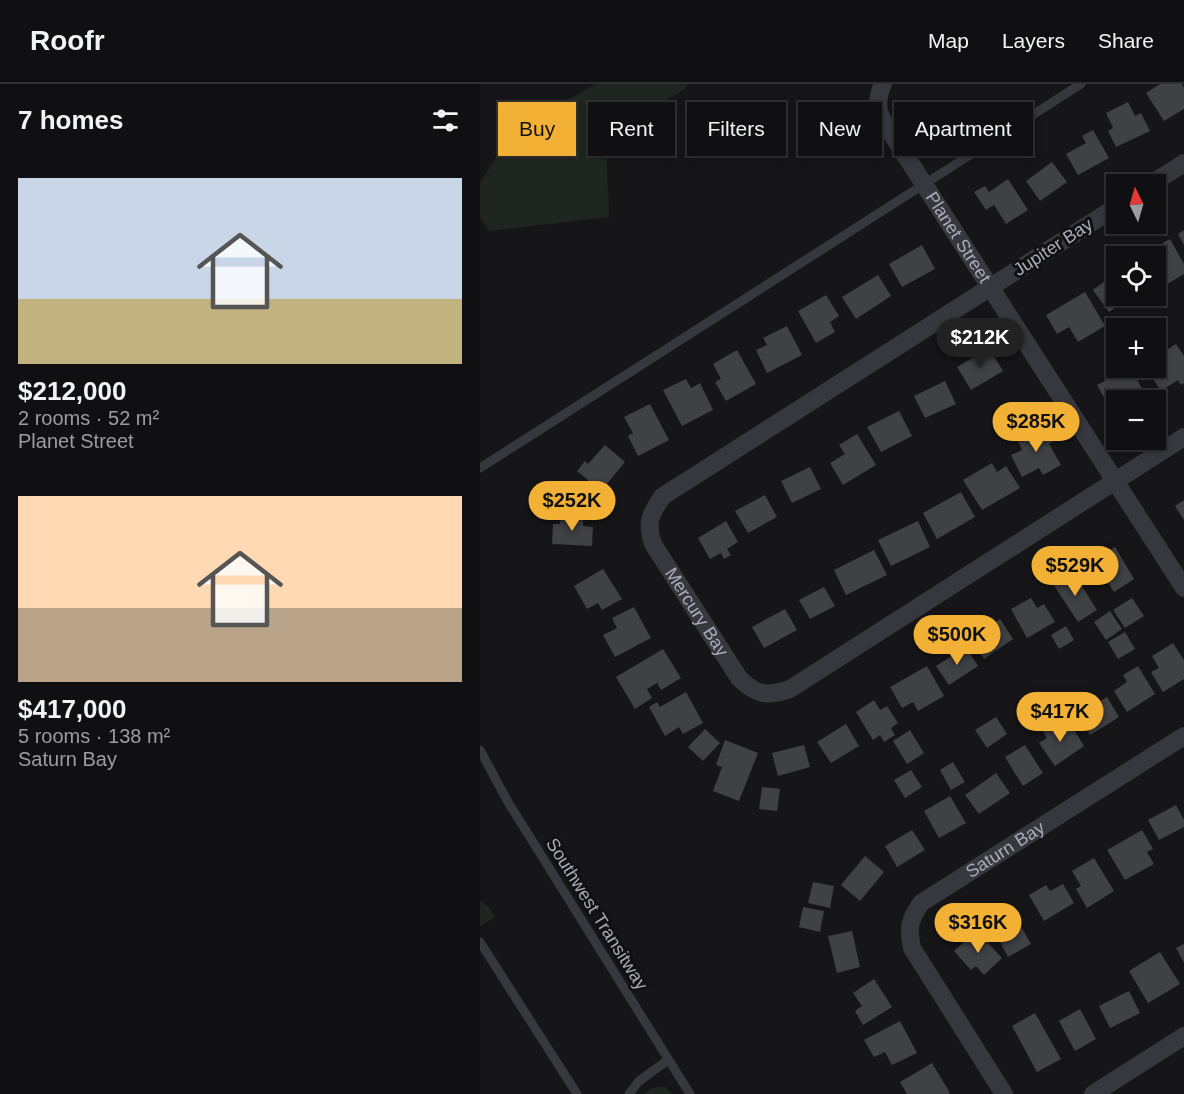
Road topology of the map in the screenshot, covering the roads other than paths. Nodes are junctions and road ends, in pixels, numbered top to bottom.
1 (1081, 84) edge
2 (881, 90) edge
3 (1184, 163) edge
4 (1166, 174) edge
5 (925, 184) junction
6 (1106, 213) edge
7 (991, 287) junction
8 (1184, 437) edge
9 (480, 468) edge
10 (1116, 481) junction
11 (1184, 588) edge
12 (1184, 736) edge
13 (480, 750) edge
14 (480, 942) edge
15 (484, 956) edge
16 (1184, 1036) edge
17 (668, 1060) junction
18 (577, 1094) edge
19 (629, 1094) edge
20 (690, 1094) edge
21 (1004, 1094) edge
22 (1093, 1094) edge

1 - 5 lane
2 - 5 street, Planet Street
3 - 4 street
5 - 7 street, Planet Street
5 - 9 lane
6 - 7 street, Jupiter Bay
7 - 10 street, Planet Street
7 - 10 street, Mercury Bay
8 - 10 street
10 - 11 street, Planet Street
12 - 21 street, Saturn Bay
13 - 17 lane, Southwest Transitway
14 - 15 lane
15 - 18 lane
16 - 22 street
17 - 19 lane
17 - 20 lane, Southwest Transitway

